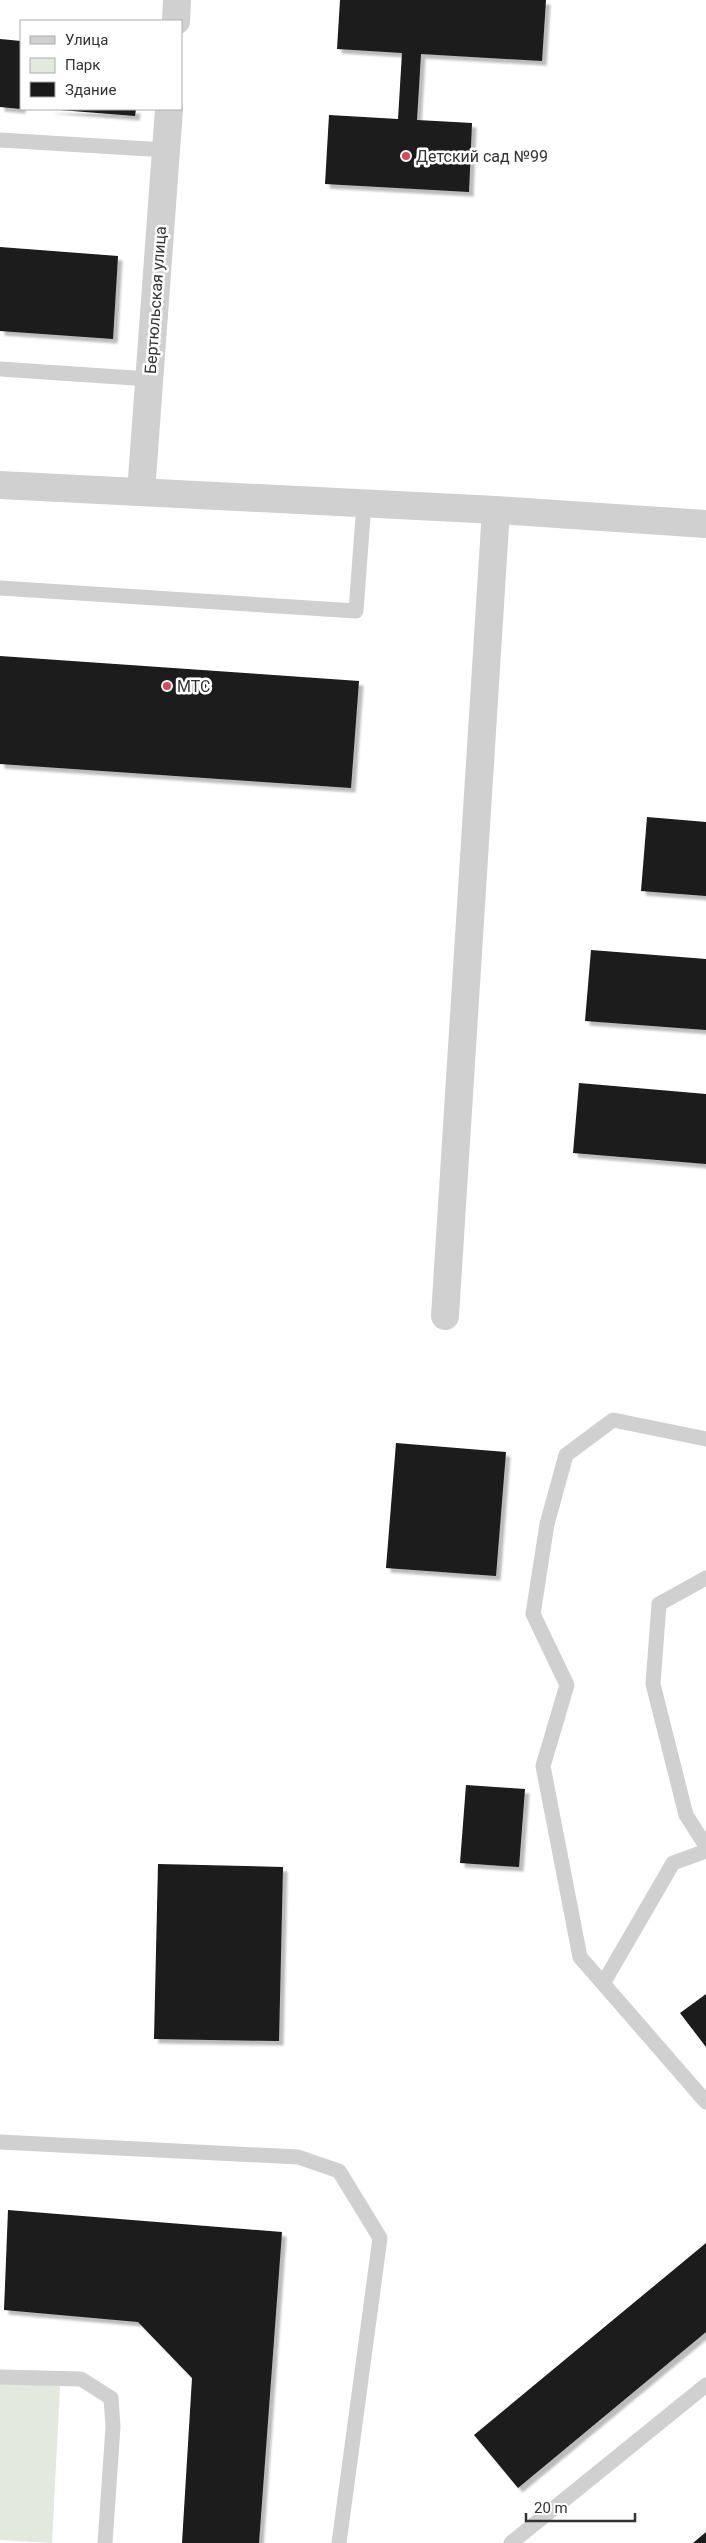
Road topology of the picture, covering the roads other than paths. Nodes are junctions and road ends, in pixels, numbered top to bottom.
1 (178, 0) edge
2 (176, 20) edge
3 (169, 110) edge
4 (0, 140) edge
5 (166, 150) junction
6 (0, 369) edge
7 (149, 379) junction
8 (0, 485) edge
9 (141, 492) junction
10 (364, 503) junction
11 (496, 510) junction
12 (706, 524) edge
13 (0, 588) edge
14 (445, 1316) dead end
15 (706, 1439) edge
16 (706, 1578) edge
17 (706, 1846) edge
18 (706, 1851) edge
19 (604, 1982) junction
20 (706, 2102) edge
21 (0, 2142) edge
22 (0, 2377) edge
23 (706, 2385) edge
24 (105, 2543) edge
25 (338, 2543) edge
26 (511, 2543) edge

1 - 2 street
3 - 5 street, Бертюльская улица
4 - 5 lane
5 - 7 street, Бертюльская улица
6 - 7 lane
7 - 9 street, Бертюльская улица
8 - 9 street
9 - 10 street
10 - 11 street
10 - 13 lane
11 - 12 street
11 - 14 street
15 - 19 lane
16 - 17 lane
18 - 19 lane
19 - 20 lane
21 - 25 lane
22 - 24 lane
23 - 26 lane

